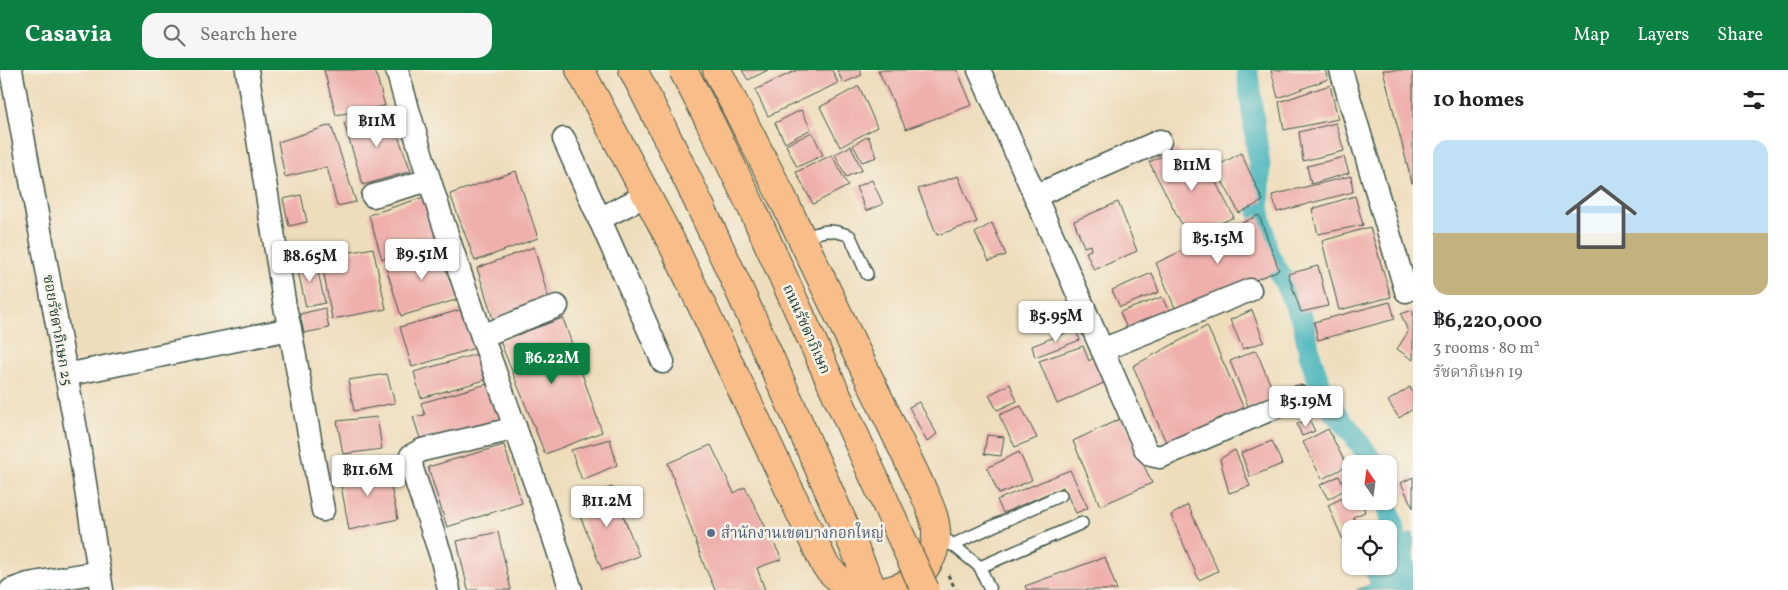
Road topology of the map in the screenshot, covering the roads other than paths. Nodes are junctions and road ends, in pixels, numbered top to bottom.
1 (11, 70) edge
2 (246, 70) edge
3 (397, 70) edge
4 (580, 70) edge
5 (633, 70) edge
6 (683, 70) edge
7 (717, 70) edge
8 (979, 70) edge
9 (1341, 70) edge
10 (564, 138) dead end
11 (1160, 141) dead end
12 (430, 180) junction
13 (647, 195) junction
14 (373, 196) dead end
15 (1035, 196) junction
16 (599, 219) junction
17 (803, 239) junction
18 (868, 274) dead end
19 (1250, 290) dead end
20 (1406, 291) dead end
21 (558, 306) dead end
22 (290, 329) junction
23 (482, 336) junction
24 (1102, 350) junction
25 (663, 362) dead end
26 (66, 375) junction
27 (1299, 397) dead end
28 (515, 427) junction
29 (1061, 495) dead end
30 (324, 510) dead end
31 (1082, 523) dead end
32 (944, 537) junction
33 (980, 567) junction
34 (101, 581) edge
35 (856, 589) edge
36 (11, 590) edge
37 (450, 590) edge
38 (571, 590) edge
39 (890, 590) edge
40 (925, 590) edge
41 (990, 590) edge

1 - 26 street, ซอยรัชดาภิเษก 25
2 - 22 street
3 - 12 street
4 - 13 main road
5 - 35 main road
6 - 40 main road, ถนนรัชดาภิเษก, bridge
7 - 17 main road
8 - 15 street
9 - 20 street
10 - 16 street
11 - 15 street
12 - 14 street
12 - 23 street
13 - 16 street
13 - 35 main road
15 - 24 street
16 - 25 street
17 - 18 lane
17 - 32 main road
19 - 24 street
21 - 23 street
22 - 26 street
22 - 30 street
23 - 28 street
24 - 27 street
26 - 34 street, ซอยรัชดาภิเษก 25
28 - 37 street
28 - 38 street
29 - 32 lane
31 - 33 lane
32 - 33 lane
32 - 39 main road
33 - 41 lane
34 - 36 street

